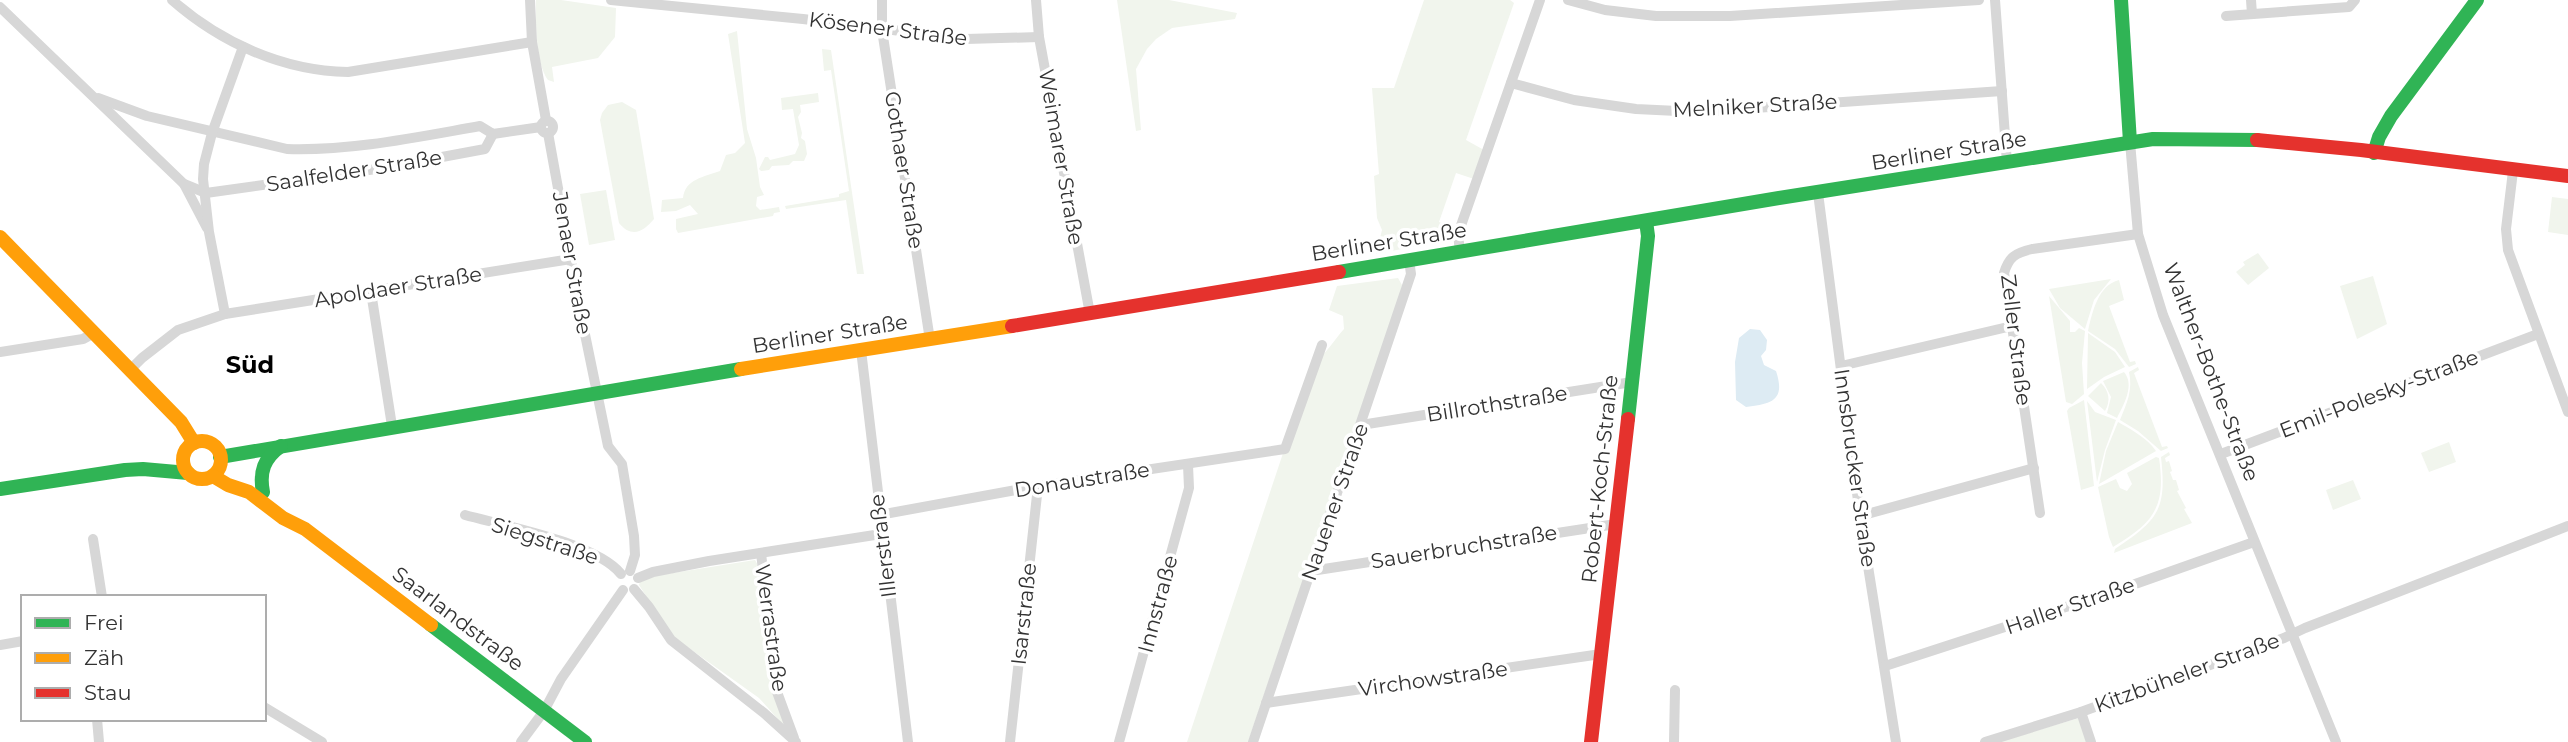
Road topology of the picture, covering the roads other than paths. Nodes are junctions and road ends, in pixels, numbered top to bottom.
1 (172, 0) edge
2 (530, 0) edge
3 (611, 0) edge
4 (882, 0) edge
5 (1036, 0) edge
6 (1540, 0) edge
7 (1568, 0) edge
8 (1979, 0) edge
9 (1995, 0) edge
10 (2121, 0) edge
11 (2251, 0) edge
12 (2329, 0) edge
13 (2355, 0) edge
14 (2477, 0) edge
15 (0, 7) edge
16 (2320, 9) junction
17 (2252, 14) junction
18 (2226, 16) dead end
19 (882, 30) junction
20 (1039, 37) junction
21 (532, 42) junction
22 (243, 47) junction
23 (1511, 83) junction
24 (2002, 91) junction
25 (91, 95) junction
26 (545, 127) junction
27 (212, 133) junction
28 (494, 134) junction
29 (2130, 142) junction
30 (2374, 153) junction
31 (2007, 163) junction
32 (2514, 171) junction
33 (2568, 176) edge
34 (184, 184) junction
35 (206, 193) junction
36 (1818, 193) junction
37 (1646, 221) junction
38 (209, 232) junction
39 (2138, 234) junction
40 (0, 237) edge
41 (1460, 252) junction
42 (571, 259) junction
43 (1409, 260) junction
44 (371, 292) junction
45 (225, 314) junction
46 (1090, 314) junction
47 (2012, 326) junction
48 (94, 332) junction
49 (2538, 334) junction
50 (930, 340) junction
51 (1322, 345) dead end
52 (861, 350) junction
53 (0, 352) edge
54 (1841, 366) junction
55 (130, 370) junction
56 (1632, 383) junction
57 (597, 392) junction
58 (2568, 412) edge
59 (1361, 425) junction
60 (392, 426) junction
61 (194, 443) junction
62 (283, 444) junction
63 (2221, 454) junction
64 (183, 459) junction
65 (1188, 465) junction
66 (218, 466) junction
67 (2034, 468) junction
68 (144, 469) junction
69 (188, 473) junction
70 (1038, 486) junction
71 (0, 489) edge
72 (263, 492) junction
73 (2040, 513) dead end
74 (466, 515) dead end
75 (879, 515) junction
76 (1860, 516) junction
77 (1616, 524) junction
78 (2568, 526) edge
79 (305, 529) junction
80 (881, 534) junction
81 (93, 539) dead end
82 (2254, 542) junction
83 (761, 553) junction
84 (1311, 571) junction
85 (630, 574) junction
86 (634, 589) junction
87 (623, 590) junction
88 (102, 595) edge
89 (2292, 634) junction
90 (21, 641) edge
91 (0, 645) edge
92 (1601, 654) junction
93 (1885, 666) junction
94 (1675, 690) dead end
95 (1266, 704) junction
96 (266, 709) edge
97 (544, 711) junction
98 (2081, 712) junction
99 (97, 721) edge
100 (99, 742) edge
101 (322, 742) edge
102 (521, 742) edge
103 (585, 742) edge
104 (796, 742) edge
105 (908, 742) edge
106 (1010, 742) edge
107 (1119, 742) edge
108 (1252, 742) edge
109 (1591, 742) edge
110 (1674, 742) edge
111 (1896, 742) edge
112 (1985, 742) edge
113 (2091, 742) edge
114 (2336, 742) edge

1 - 22 street
2 - 21 street, Jenaer Straße
3 - 19 street, Kösener Straße
4 - 19 street, Gothaer Straße
5 - 20 street, Weimarer Straße
6 - 23 street
7 - 8 street
9 - 24 street
10 - 29 main road, Walther-Bothe-Straße
11 - 17 street
12 - 16 street
13 - 16 street
14 - 30 main road
15 - 25 street, Saalfelder Straße
16 - 17 street
17 - 18 street
19 - 20 street, Kösener Straße
19 - 50 street, Gothaer Straße
20 - 46 street, Weimarer Straße
21 - 22 street
21 - 26 street, Jenaer Straße
22 - 27 street
23 - 24 street, Melniker Straße
23 - 41 street
24 - 31 street
25 - 27 street, Saalfelder Straße
25 - 34 street, Saalfelder Straße
26 - 28 street, Saalfelder Straße
26 - 42 street, Jenaer Straße
27 - 28 street, Saalfelder Straße
27 - 35 street
28 - 35 street, Saalfelder Straße
29 - 30 main road, Berliner Straße
29 - 31 main road, Berliner Straße
29 - 39 street, Walther-Bothe-Straße
30 - 32 main road, Berliner Straße
31 - 36 main road, Berliner Straße
32 - 33 main road, Berliner Straße
32 - 49 street
34 - 35 street, Saalfelder Straße
34 - 38 street
35 - 38 street
36 - 37 main road, Berliner Straße
36 - 54 street, Innsbrucker Straße
37 - 41 main road, Berliner Straße
37 - 56 main road, Robert-Koch-Straße
38 - 45 street
39 - 47 street, Zeller Straße
39 - 63 street, Walther-Bothe-Straße
40 - 48 main road
41 - 43 main road, Berliner Straße
42 - 44 street, Apoldaer Straße
42 - 57 street, Jenaer Straße
43 - 46 main road, Berliner Straße
43 - 59 street, Nauener Straße
44 - 45 street, Apoldaer Straße
44 - 60 street
45 - 55 street, Apoldaer Straße
46 - 50 main road, Berliner Straße
47 - 54 street
47 - 67 street, Zeller Straße
48 - 53 street
48 - 55 main road
49 - 58 street
49 - 63 street, Emil-Polesky-Straße
50 - 52 main road, Berliner Straße
51 - 65 street, Donaustraße
52 - 57 main road, Berliner Straße
52 - 75 street, Illerstraße
54 - 76 street, Innsbrucker Straße
55 - 61 main road
56 - 59 street, Billrothstraße
56 - 77 main road, Robert-Koch-Straße
57 - 60 main road, Berliner Straße
57 - 85 street, Jenaer Straße
59 - 84 street, Nauener Straße
60 - 62 main road, Berliner Straße
61 - 64 main road
61 - 66 main road
62 - 66 main road, Berliner Straße
62 - 72 main road
63 - 82 street, Walther-Bothe-Straße
64 - 68 main road
64 - 69 main road
65 - 70 street, Donaustraße
65 - 107 street, Innstraße
66 - 69 main road
66 - 72 main road, Saarlandstraße
66 - 79 main road, Saarlandstraße
67 - 73 street, Zeller Straße
67 - 76 street
68 - 69 main road
68 - 71 main road
70 - 75 street, Donaustraße
70 - 106 street, Isarstraße
72 - 79 main road, Saarlandstraße
74 - 85 street, Siegstraße
75 - 80 street, Illerstraße
76 - 93 street, Innsbrucker Straße
77 - 84 street, Sauerbruchstraße
77 - 92 main road, Robert-Koch-Straße
78 - 89 street, Kitzbüheler Straße
79 - 97 main road, Saarlandstraße
80 - 83 street
80 - 105 street, Illerstraße
81 - 88 street
82 - 89 street, Walther-Bothe-Straße
82 - 93 street, Haller Straße
83 - 85 street
83 - 104 street, Werrastraße
84 - 95 street, Nauener Straße
85 - 86 street
85 - 87 street
86 - 87 street
86 - 104 street, Werrastraße
87 - 97 street
89 - 98 street, Kitzbüheler Straße
89 - 114 street, Walther-Bothe-Straße
90 - 91 street
92 - 95 street, Virchowstraße
92 - 109 main road, Robert-Koch-Straße
93 - 111 street, Innsbrucker Straße
94 - 110 street
95 - 108 street, Nauener Straße
96 - 101 street
97 - 102 street
97 - 103 main road, Saarlandstraße
98 - 112 street, Kitzbüheler Straße
98 - 113 street, Kitzbüheler Straße
99 - 100 street

